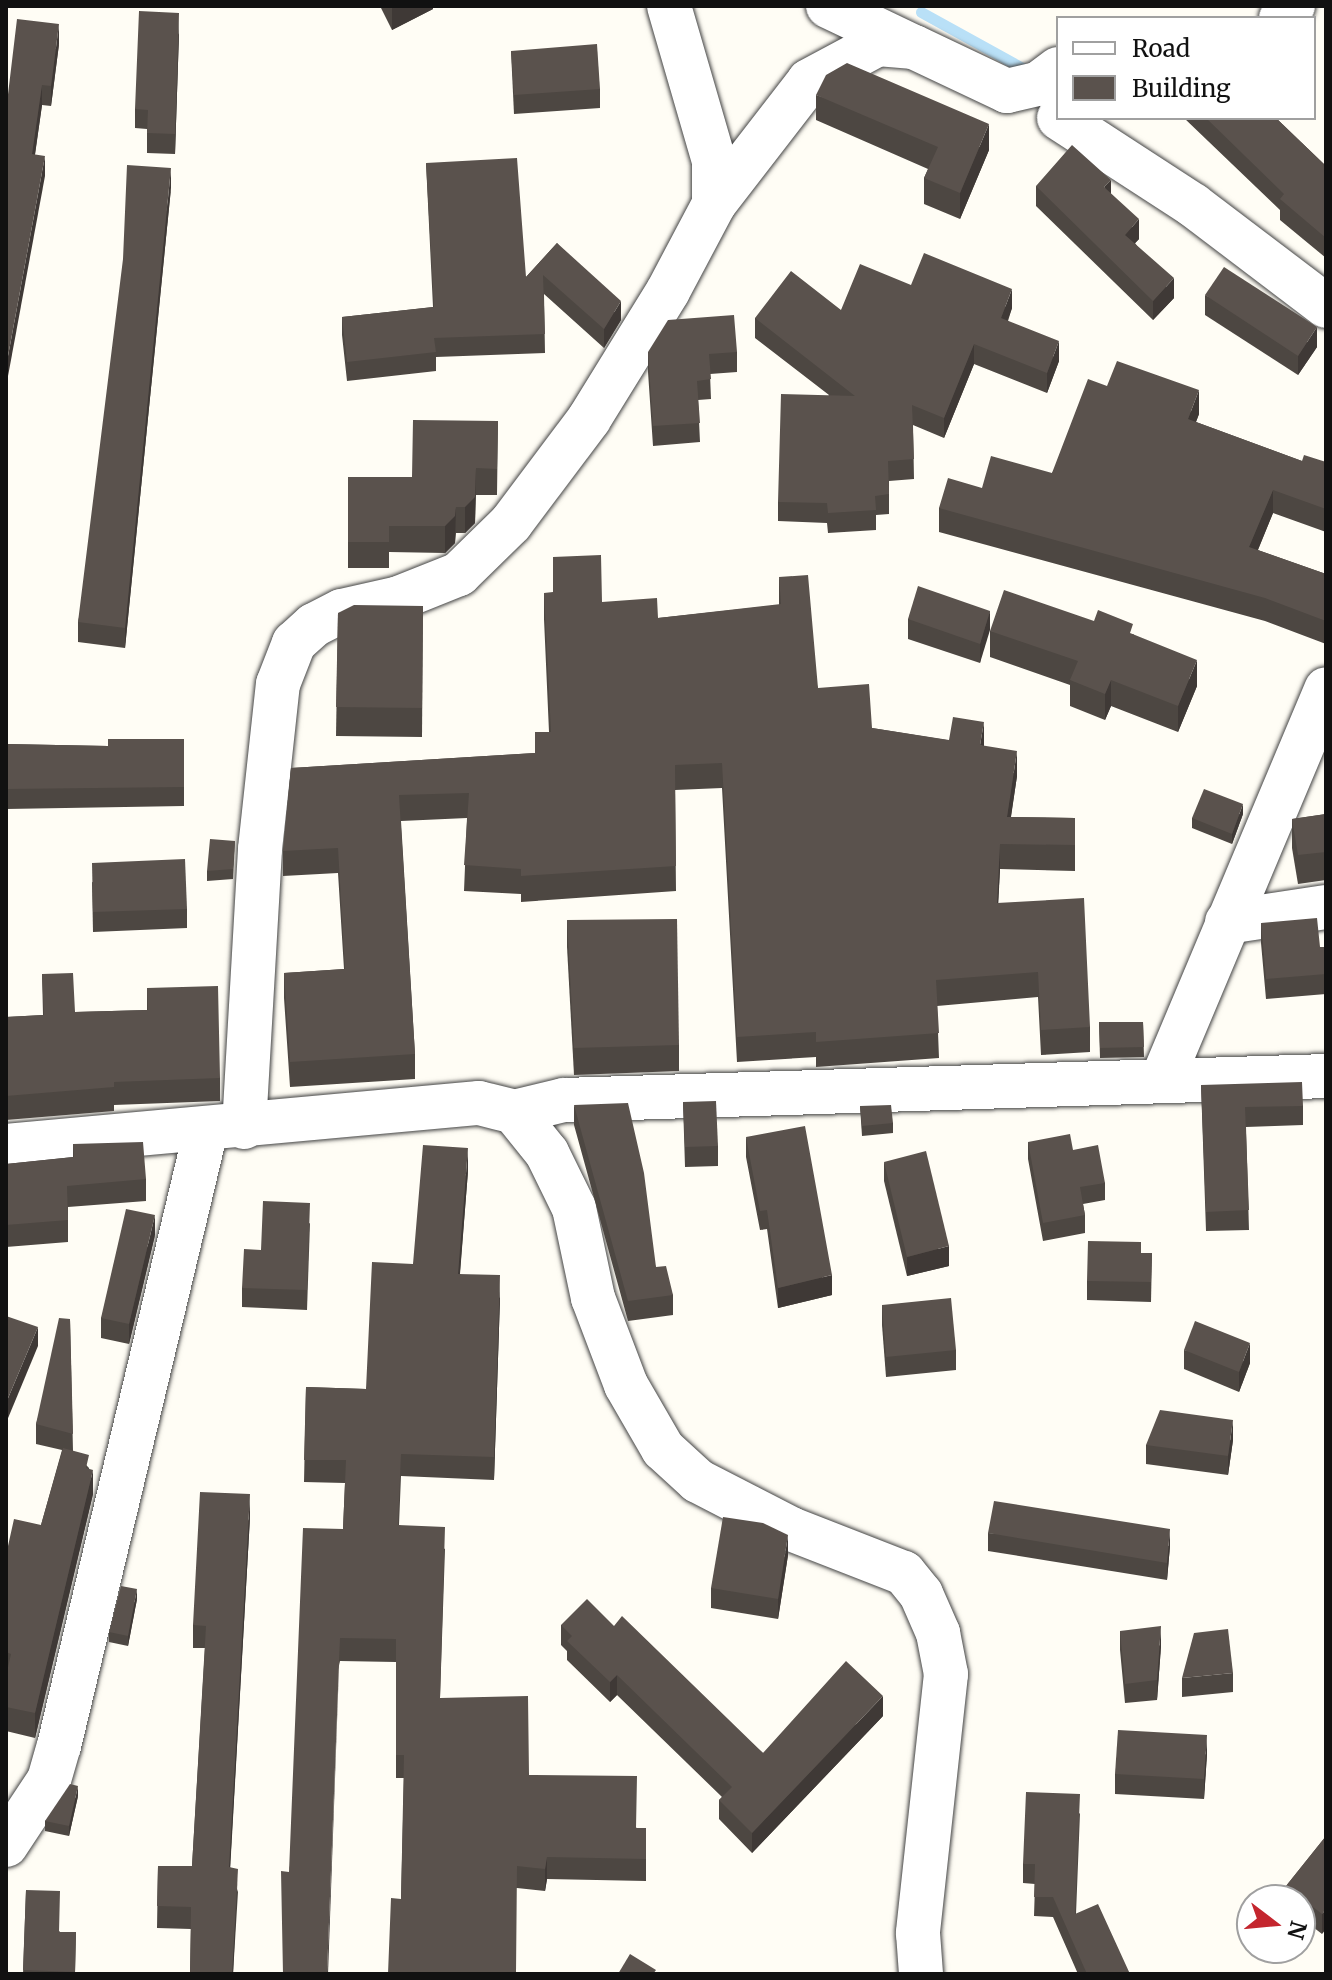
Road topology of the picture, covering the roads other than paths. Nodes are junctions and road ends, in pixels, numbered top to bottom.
1 (669, 6) edge
2 (828, 6) edge
3 (914, 47) junction
4 (1056, 70) edge
5 (1007, 91) junction
6 (1056, 116) edge
7 (1062, 120) edge
8 (714, 204) junction
9 (1326, 306) edge
10 (1326, 689) edge
11 (1326, 907) edge
12 (1227, 922) junction
13 (1326, 1076) edge
14 (1162, 1080) junction
15 (514, 1112) junction
16 (225, 1129) junction
17 (6, 1146) edge
18 (6, 1845) edge
19 (921, 1974) edge

1 - 8 street
2 - 3 street
3 - 5 street
3 - 8 street
4 - 5 street
5 - 6 street
7 - 9 street
8 - 16 street
10 - 12 street
11 - 12 street
12 - 14 street
13 - 14 street
14 - 15 street
15 - 16 street
15 - 19 street
16 - 17 street
16 - 18 street

